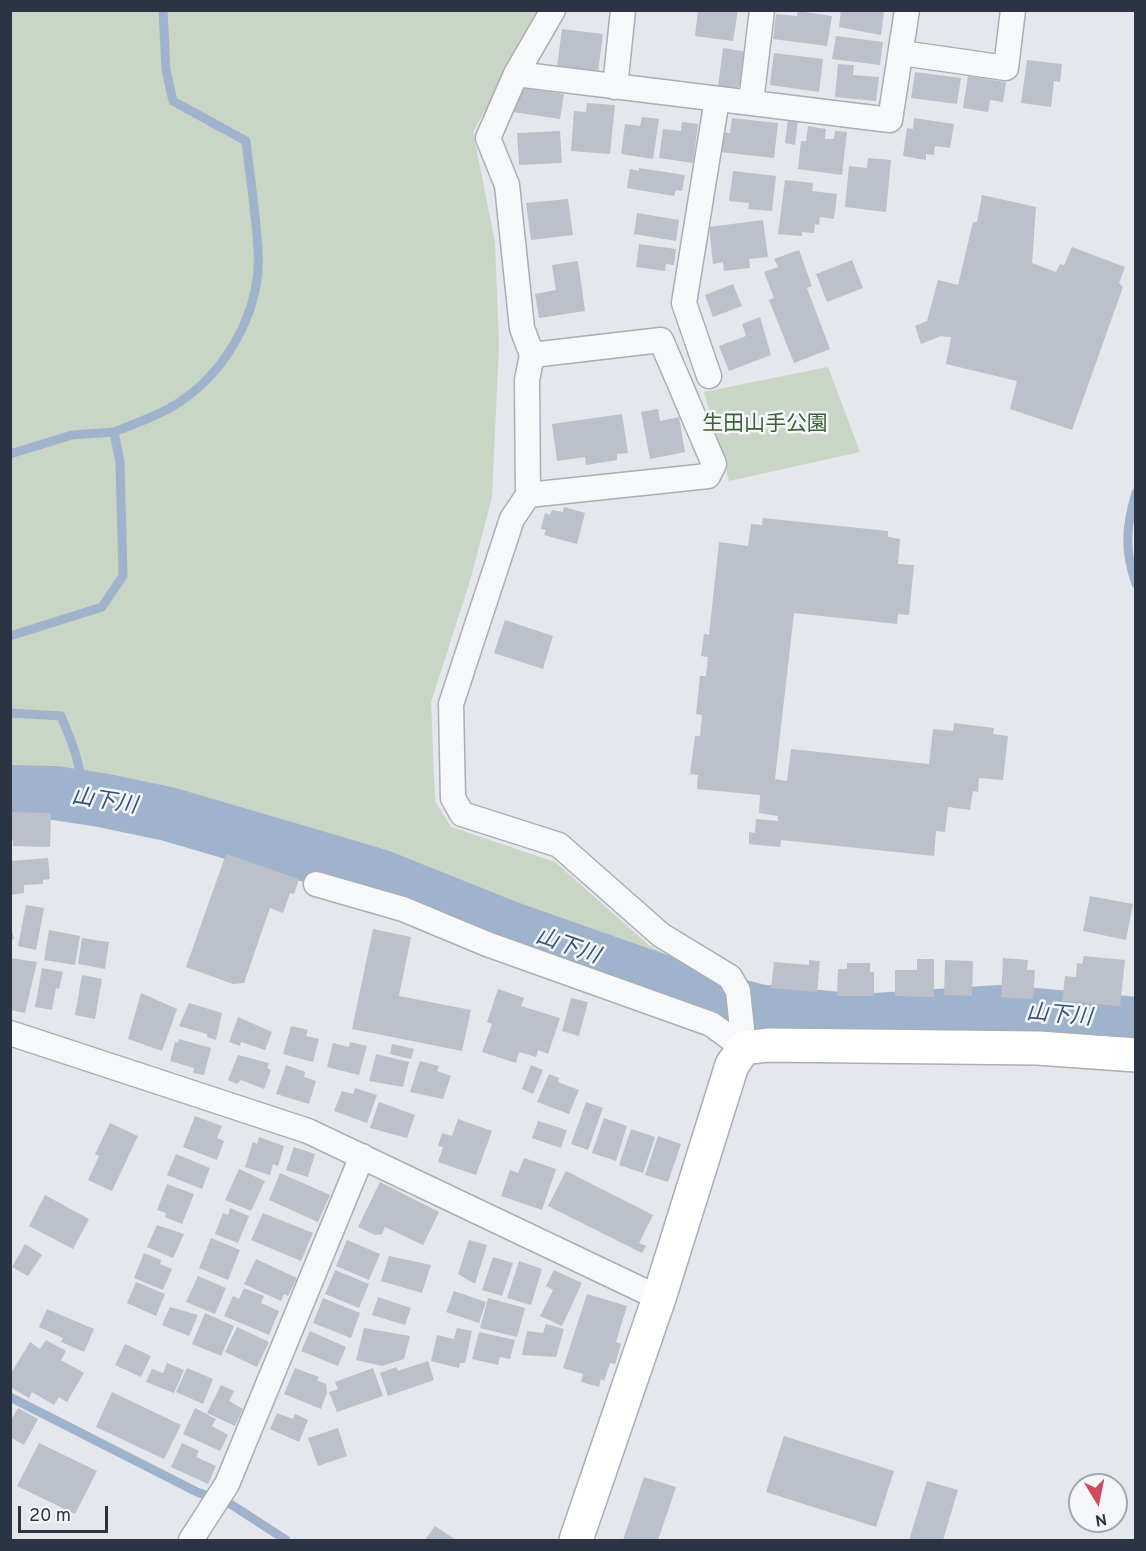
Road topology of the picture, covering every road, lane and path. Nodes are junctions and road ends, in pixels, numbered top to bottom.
1 (553, 10) edge
2 (623, 10) edge
3 (762, 10) edge
4 (907, 10) edge
5 (1013, 10) edge
6 (902, 52) junction
7 (516, 74) junction
8 (615, 87) junction
9 (717, 99) junction
10 (751, 102) junction
11 (532, 355) junction
12 (709, 376) dead end
13 (528, 495) junction
14 (316, 884) dead end
15 (10, 1033) edge
16 (742, 1033) junction
17 (1136, 1055) edge
18 (362, 1156) junction
19 (659, 1298) junction
20 (191, 1540) edge
21 (576, 1540) edge

1 - 7 street
2 - 8 street
3 - 10 street
4 - 6 street
5 - 6 street
6 - 10 street
7 - 8 street
7 - 11 street
8 - 9 street
9 - 10 street
9 - 12 street
11 - 13 street
11 - 13 street
13 - 16 street
14 - 16 street
15 - 18 street
16 - 17 street
16 - 19 street
18 - 19 street
18 - 20 street
19 - 21 street

